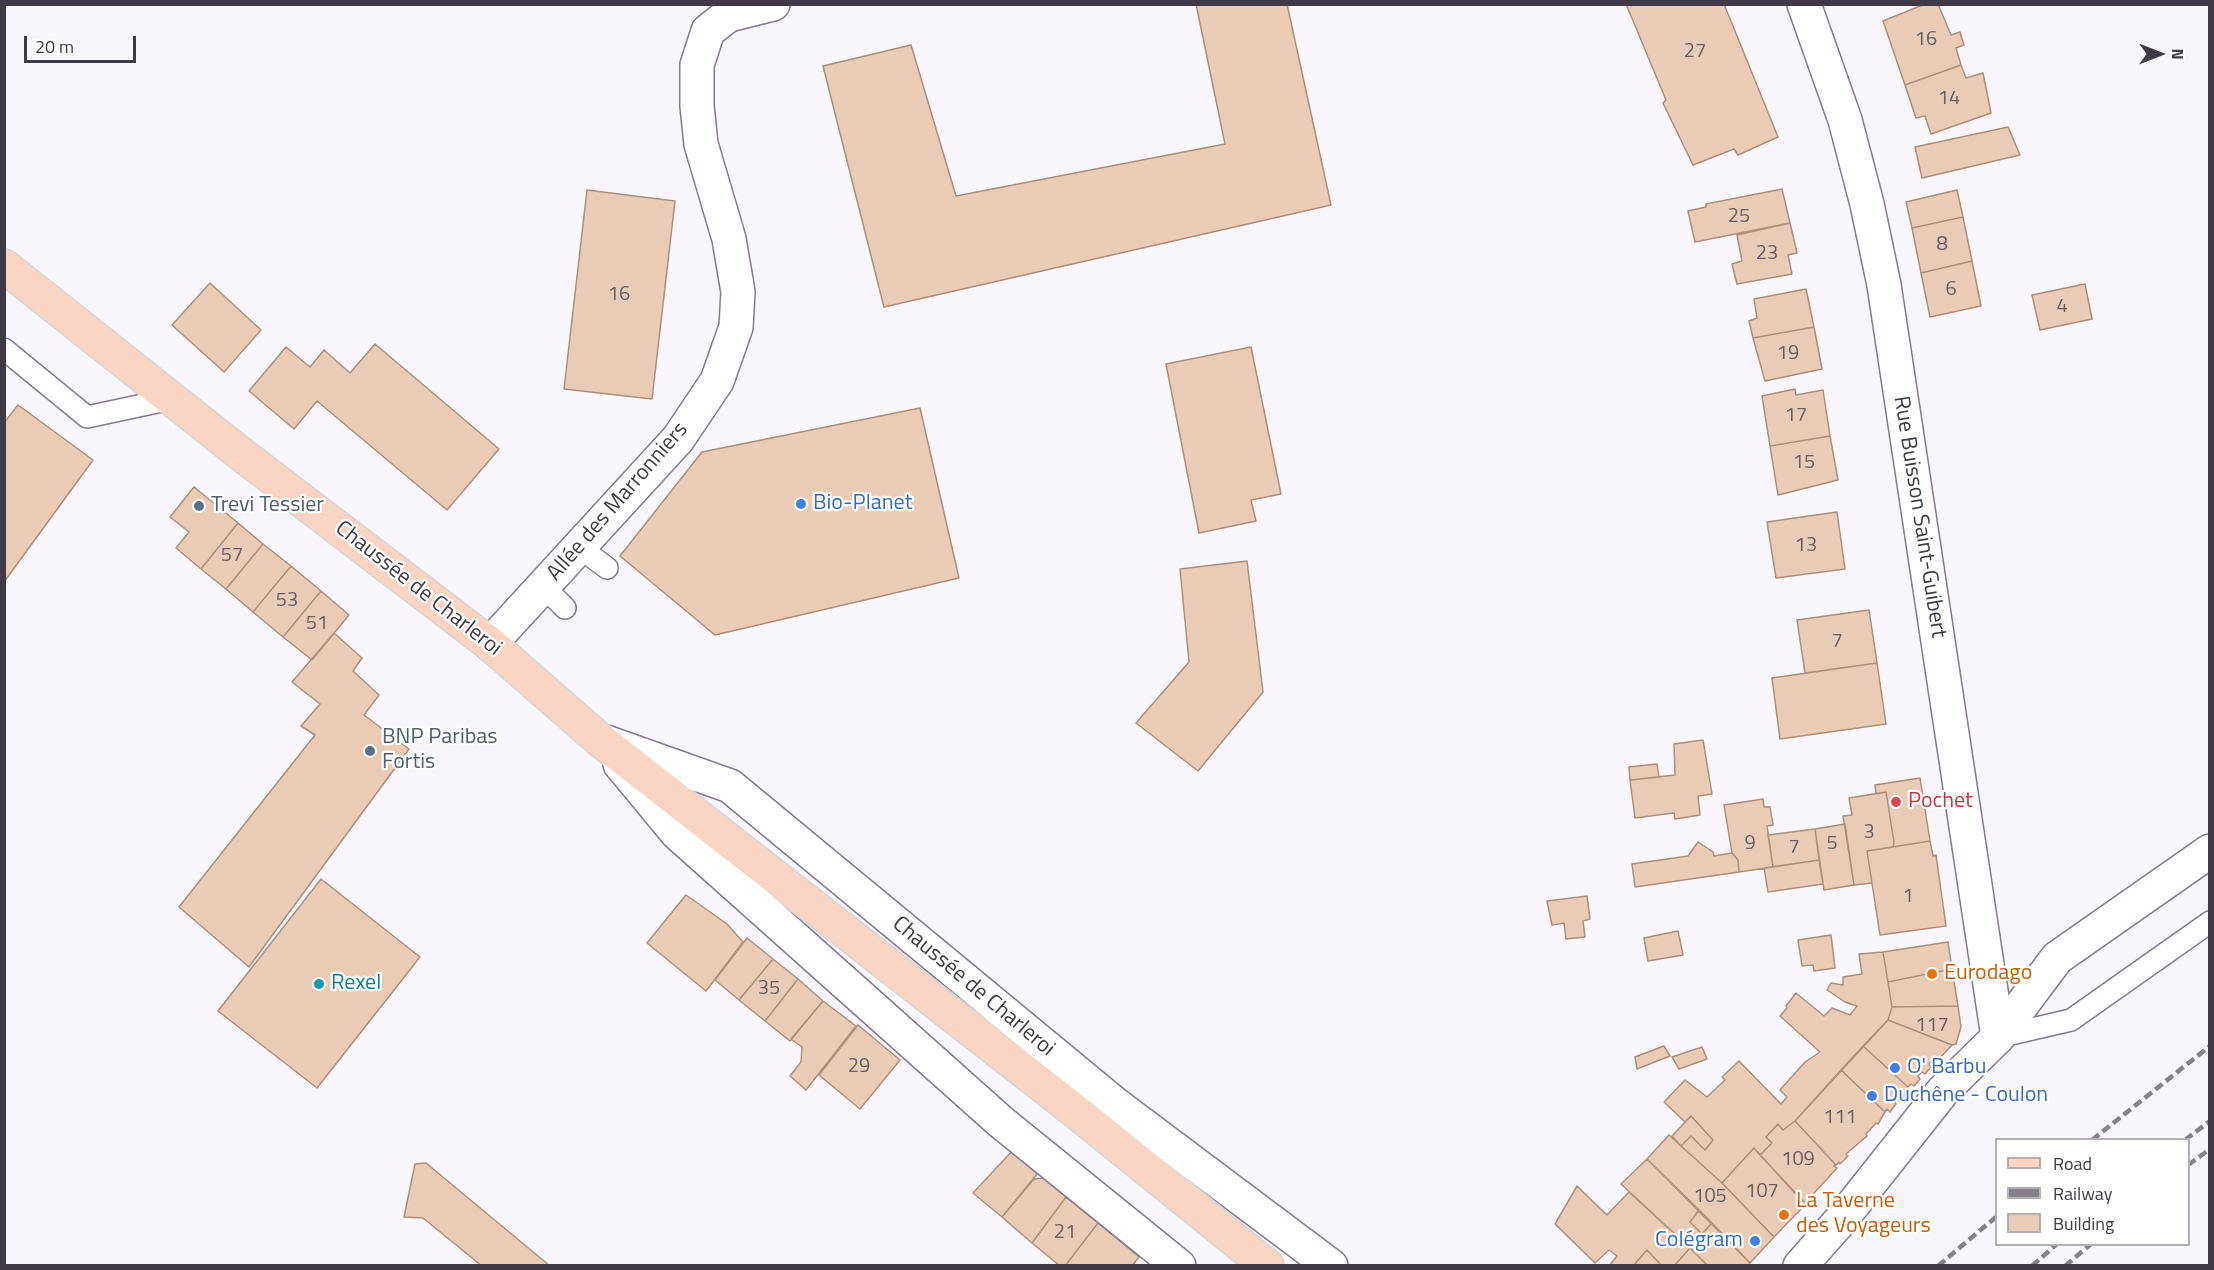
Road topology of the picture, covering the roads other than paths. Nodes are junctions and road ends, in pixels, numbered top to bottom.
1 (773, 4) edge
2 (1804, 4) edge
3 (4, 266) edge
4 (4, 349) edge
5 (171, 399) junction
6 (579, 547) junction
7 (607, 568) dead end
8 (490, 644) junction
9 (600, 740) junction
10 (2210, 850) edge
11 (2210, 922) edge
12 (1998, 1037) junction
13 (1179, 1266) edge
14 (1268, 1266) edge
15 (1332, 1266) edge
16 (1800, 1266) edge

1 - 6 street, Allée des Marronniers
2 - 12 street, Rue Buisson Saint-Guibert
3 - 5 main road, Chaussée de Charleroi
4 - 5 lane
5 - 8 main road, Chaussée de Charleroi
6 - 7 lane
6 - 8 street, Allée des Marronniers
8 - 9 main road, Chaussée de Charleroi
9 - 13 street, Chaussée de Charleroi
9 - 14 main road, Chaussée de Charleroi
9 - 15 street, Chaussée de Charleroi
10 - 12 street
11 - 12 lane
12 - 16 street

